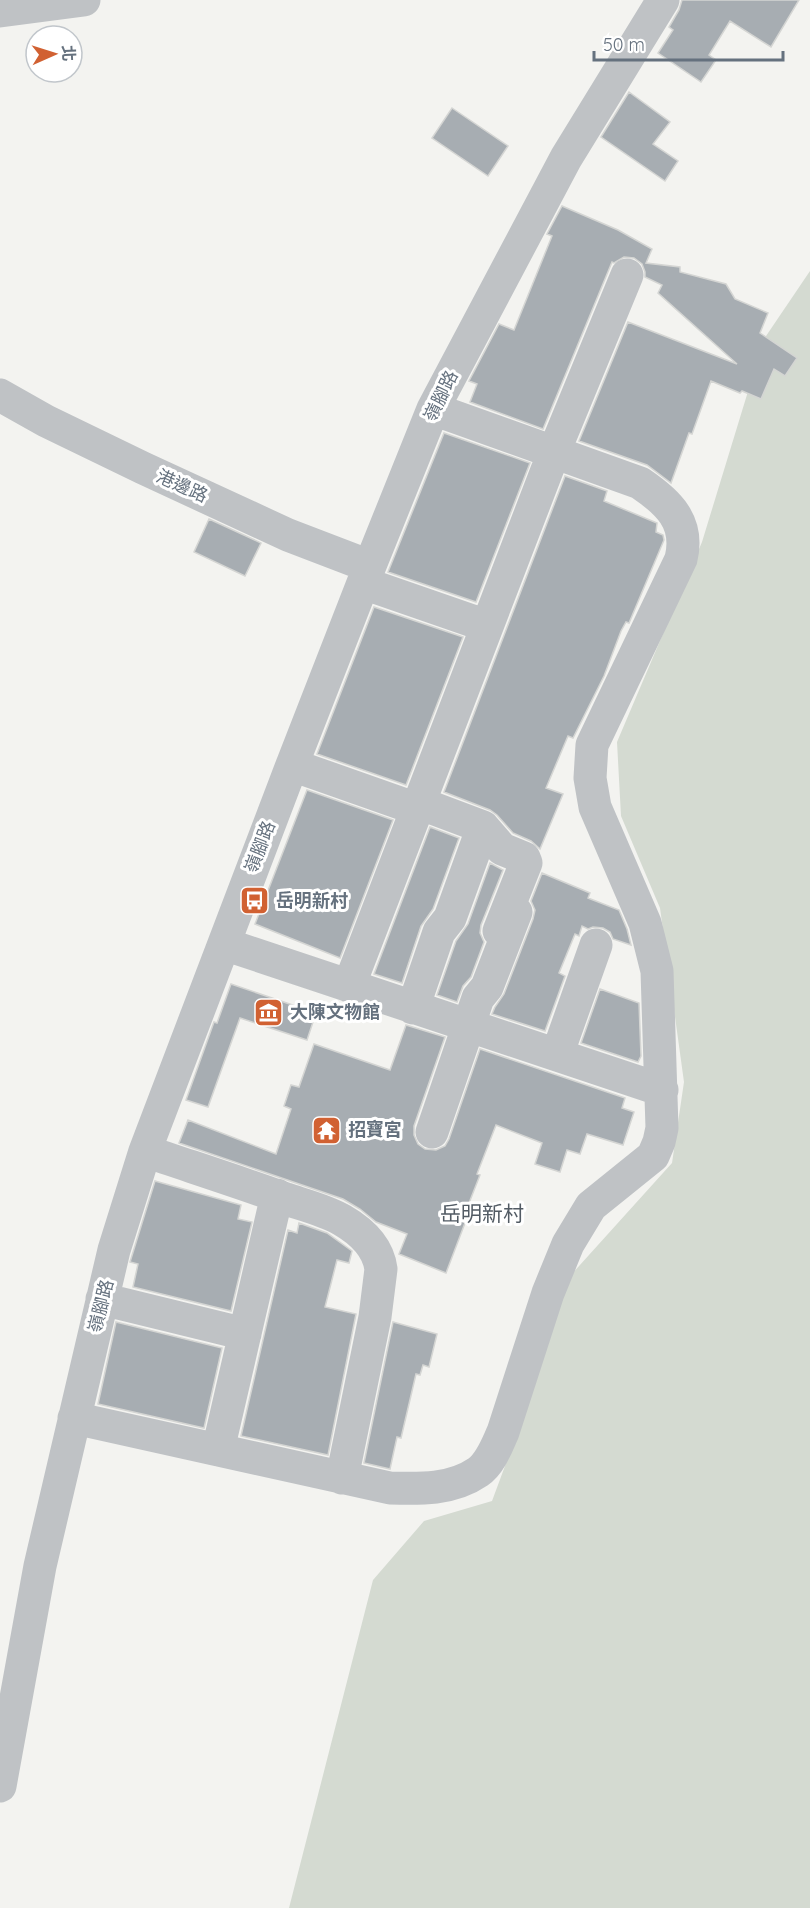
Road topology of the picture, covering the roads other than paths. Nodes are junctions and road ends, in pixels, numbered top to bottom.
1 (82, 0) edge
2 (663, 0) edge
3 (0, 11) edge
4 (627, 275) dead end
5 (0, 395) edge
6 (434, 409) junction
7 (554, 452) junction
8 (366, 574) junction
9 (487, 626) junction
10 (292, 765) junction
11 (418, 806) junction
12 (483, 827) junction
13 (516, 912) dead end
14 (224, 944) junction
15 (596, 945) dead end
16 (491, 949) dead end
17 (349, 986) junction
18 (412, 1008) junction
19 (468, 1027) junction
20 (556, 1056) junction
21 (662, 1090) junction
22 (432, 1132) dead end
23 (145, 1151) junction
24 (277, 1195) junction
25 (102, 1299) junction
26 (244, 1334) junction
27 (74, 1418) junction
28 (218, 1450) junction
29 (342, 1478) junction
30 (0, 1786) edge

1 - 3 street
2 - 6 street, 嶺腳路
4 - 7 street
5 - 8 street, 港邊路
6 - 7 street
6 - 8 street, 嶺腳路
7 - 9 street
7 - 21 street
8 - 9 street, 港邊路
8 - 10 street, 嶺腳路
9 - 11 street
10 - 11 street
10 - 14 street, 嶺腳路
11 - 12 street
11 - 17 street
12 - 16 street
12 - 18 street
13 - 19 street
14 - 17 street
14 - 23 street, 嶺腳路
15 - 20 street
17 - 18 street
18 - 19 street
19 - 20 street
19 - 22 street
20 - 21 street
21 - 29 street
23 - 24 street
23 - 25 street, 嶺腳路
24 - 26 street
24 - 29 street
25 - 26 street
25 - 27 street, 嶺腳路
26 - 28 street
27 - 28 street
27 - 30 street, 嶺腳路
28 - 29 street

